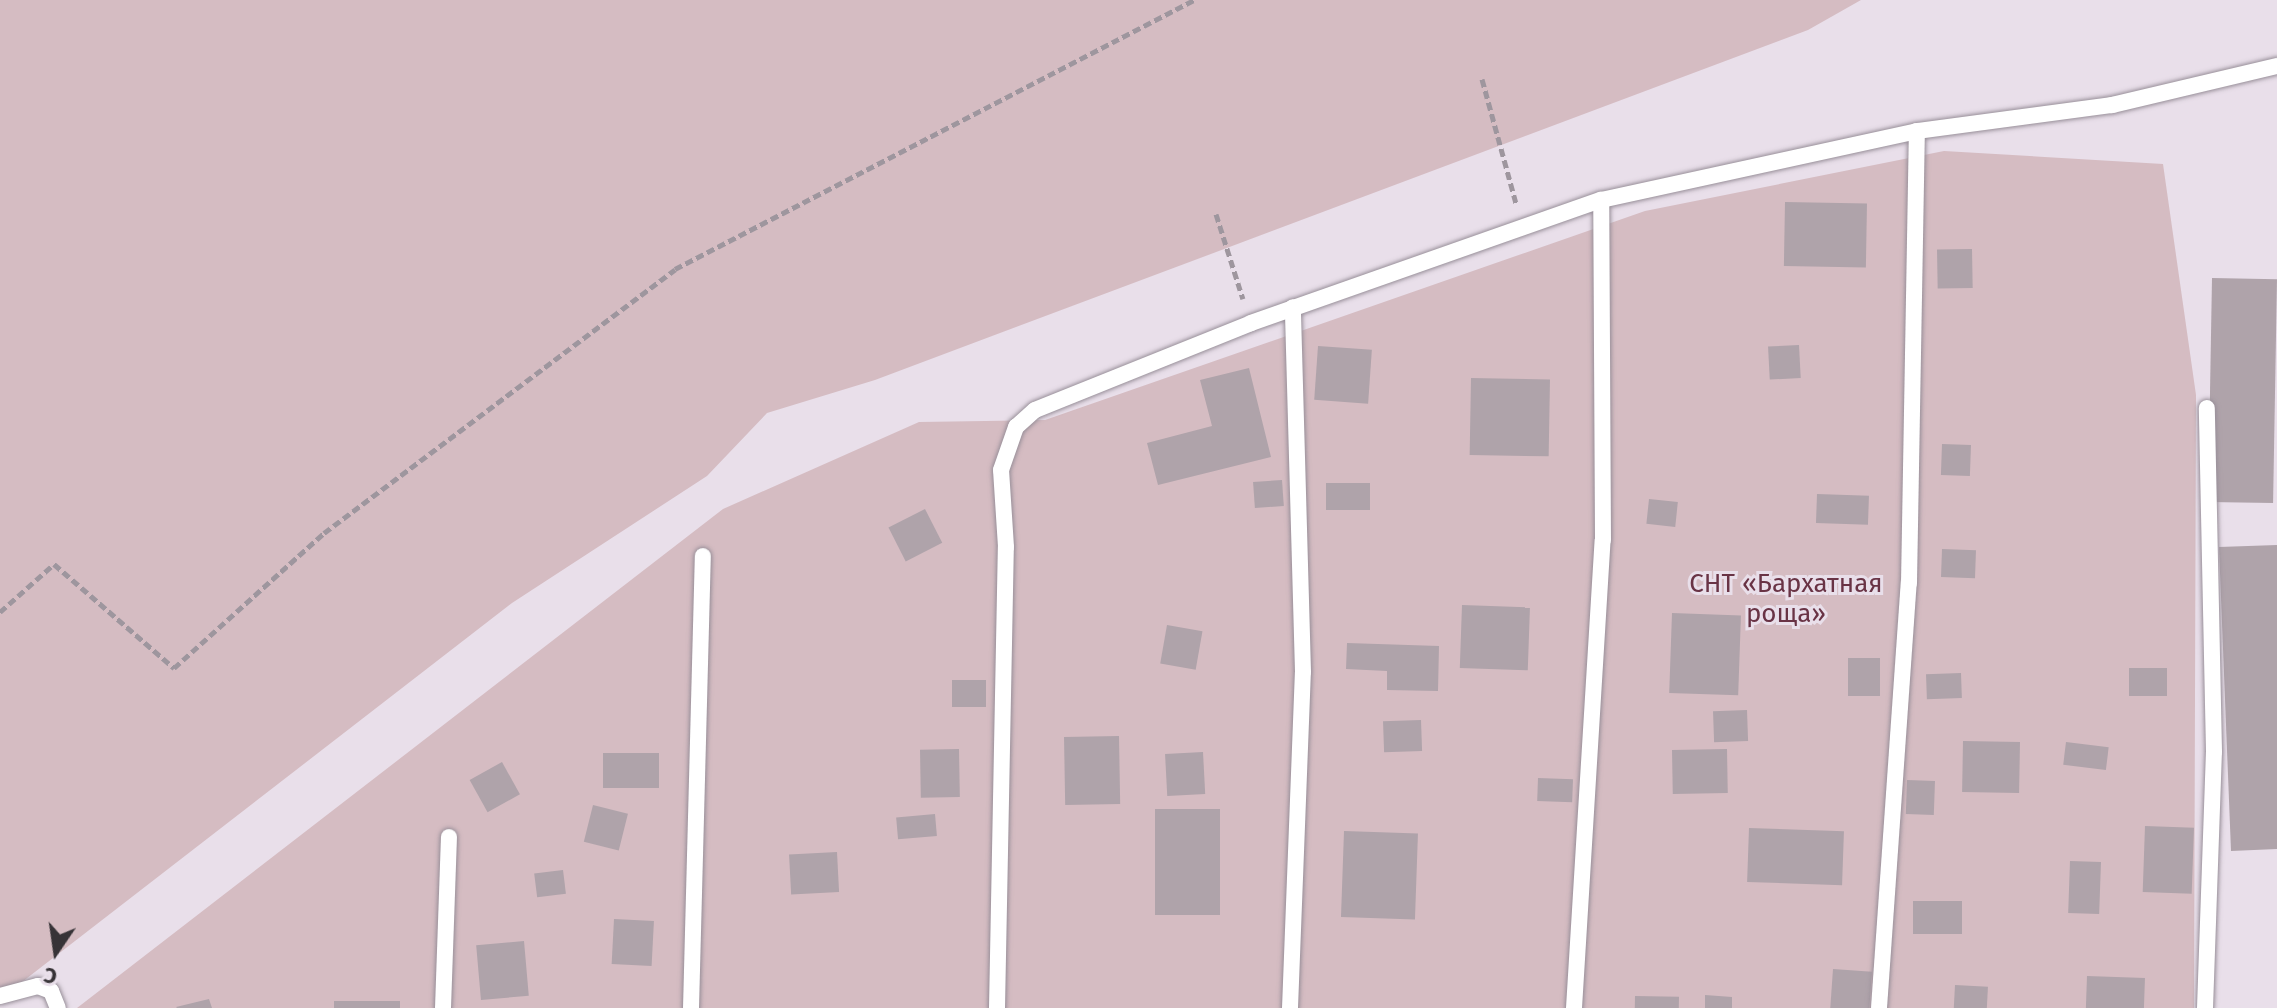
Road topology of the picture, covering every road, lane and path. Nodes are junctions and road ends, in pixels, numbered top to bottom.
1 (1194, 0) edge
2 (2277, 66) edge
3 (1482, 79) dead end
4 (1917, 131) junction
5 (1601, 200) junction
6 (1216, 214) dead end
7 (1521, 223) junction
8 (1293, 307) junction
9 (1251, 323) junction
10 (2207, 408) dead end
11 (703, 556) dead end
12 (0, 612) edge
13 (449, 837) dead end
14 (0, 996) edge
15 (58, 1008) edge
16 (443, 1008) edge
17 (691, 1008) edge
18 (997, 1008) edge
19 (1290, 1008) edge
20 (1574, 1008) edge
21 (1879, 1008) edge
22 (2205, 1008) edge

1 - 12 path
2 - 4 lane
3 - 7 path
4 - 5 lane
4 - 21 lane
5 - 7 lane
5 - 20 lane
6 - 9 path
7 - 8 lane
8 - 9 lane
8 - 19 lane
9 - 18 lane
10 - 22 lane
11 - 17 lane
13 - 16 lane
14 - 15 lane

